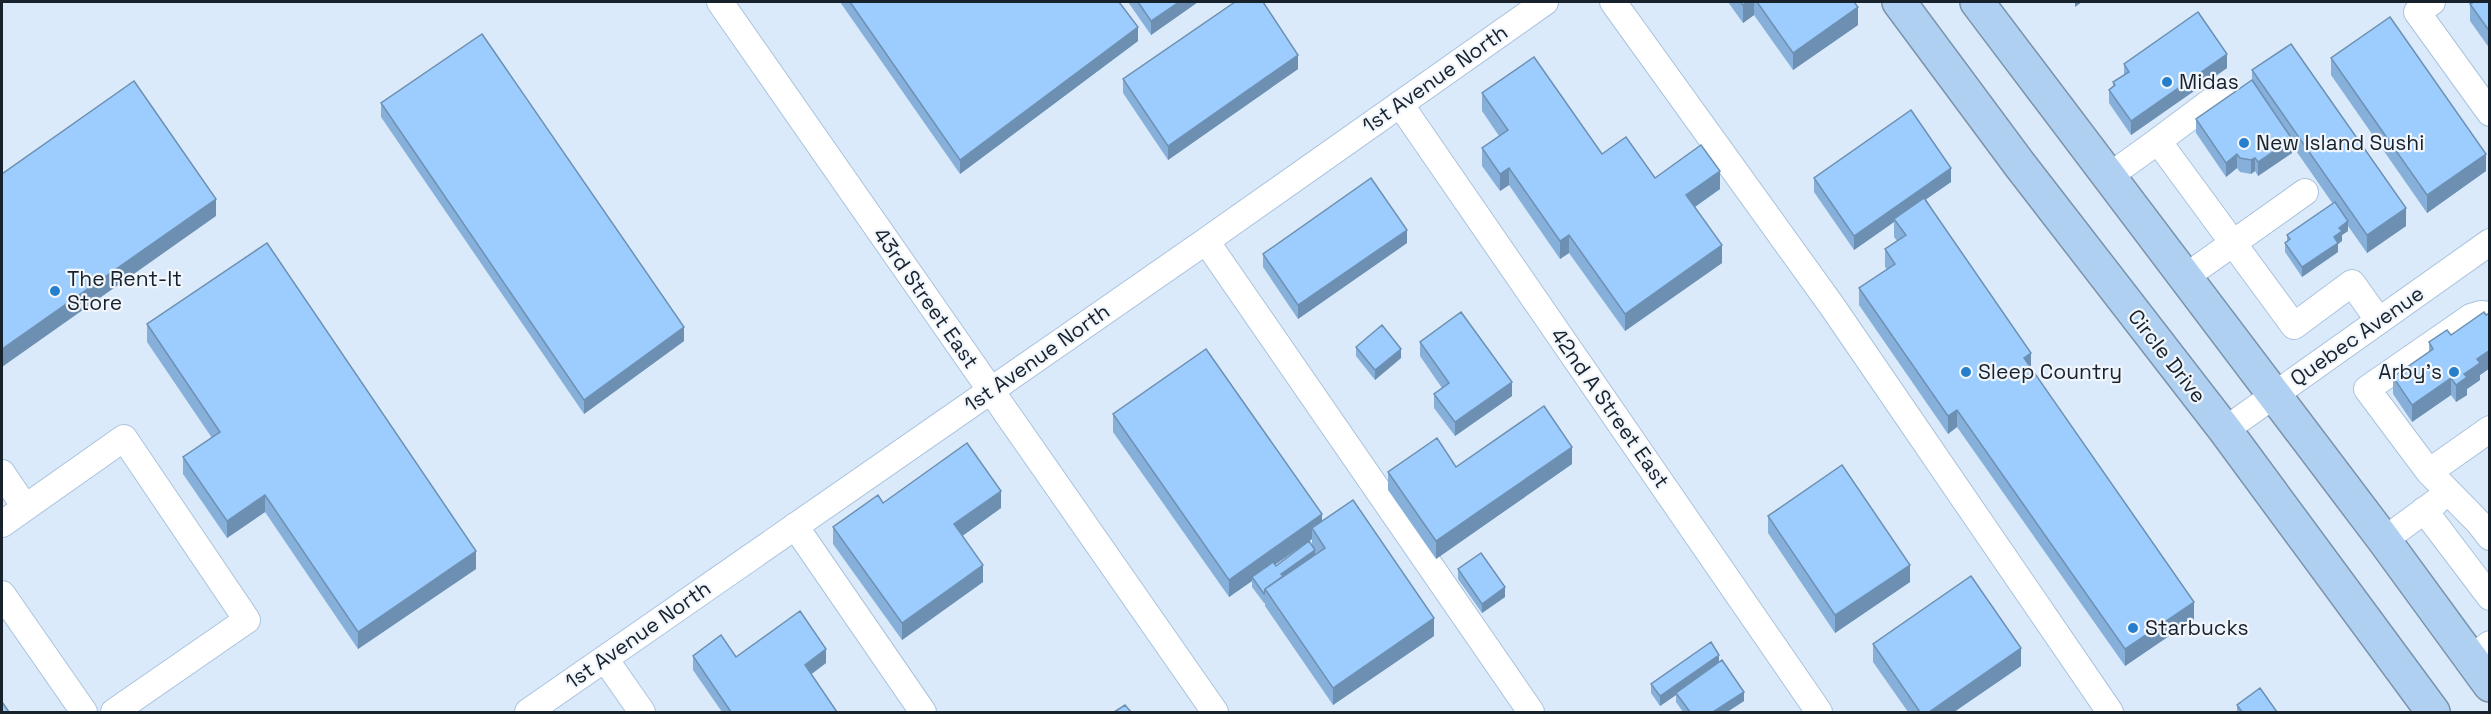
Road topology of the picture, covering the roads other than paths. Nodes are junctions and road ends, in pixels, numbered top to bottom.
1 (720, 2) edge
2 (1545, 2) edge
3 (1613, 2) edge
4 (1899, 2) edge
5 (1977, 2) edge
6 (2417, 5) edge
7 (2222, 94) dead end
8 (1400, 104) junction
9 (2490, 113) edge
10 (2158, 141) junction
11 (2108, 177) junction
12 (2305, 192) dead end
13 (1206, 241) junction
14 (2234, 243) junction
15 (2486, 253) edge
16 (2184, 278) junction
17 (2490, 315) edge
18 (2379, 321) junction
19 (990, 390) junction
20 (2273, 396) junction
21 (2490, 429) edge
22 (2225, 430) junction
23 (2429, 472) junction
24 (2, 473) edge
25 (2449, 494) junction
26 (25, 507) junction
27 (2424, 510) junction
28 (2, 524) edge
29 (795, 526) junction
30 (2486, 526) edge
31 (2384, 540) junction
32 (2, 594) edge
33 (2490, 597) edge
34 (2480, 651) edge
35 (605, 659) junction
36 (2490, 685) edge
37 (84, 712) edge
38 (114, 712) edge
39 (528, 712) edge
40 (642, 712) edge
41 (923, 712) edge
42 (1215, 712) edge
43 (1531, 712) edge
44 (1819, 712) edge
45 (2110, 712) edge
46 (2433, 712) edge

1 - 19 street, 43rd Street East
2 - 8 street, 1st Avenue North
3 - 45 street
4 - 22 highway, Circle Drive
5 - 11 highway
6 - 9 street
7 - 10 street
8 - 13 street, 1st Avenue North
8 - 44 street, 42nd A Street East
10 - 11 street
10 - 14 street
11 - 16 highway
12 - 14 street
13 - 19 street, 1st Avenue North
13 - 43 street
14 - 16 street
14 - 18 street
15 - 18 street, Quebec Avenue
16 - 20 highway
17 - 23 street
18 - 20 street, Quebec Avenue
19 - 29 street, 1st Avenue North
19 - 42 street, 43rd Street East
20 - 22 street, Quebec Avenue
20 - 31 highway
21 - 23 street
22 - 46 highway, Circle Drive
23 - 25 street
24 - 26 street
25 - 27 street
25 - 30 street
26 - 28 street
26 - 38 street
27 - 31 street
27 - 33 street
29 - 35 street, 1st Avenue North
29 - 41 street
31 - 34 highway
32 - 37 street
34 - 36 highway
35 - 39 street, 1st Avenue North
35 - 40 street

